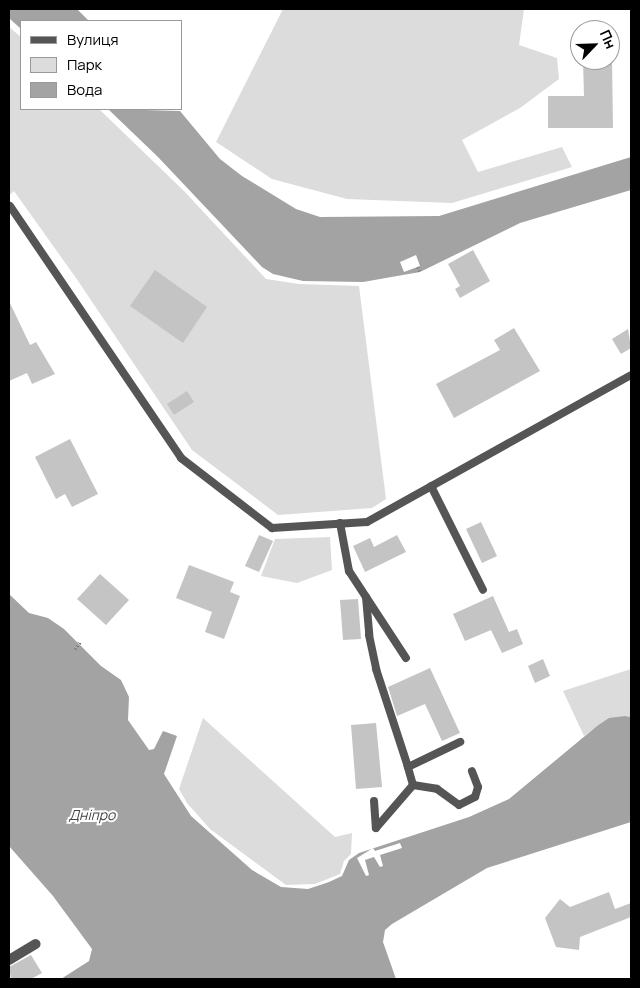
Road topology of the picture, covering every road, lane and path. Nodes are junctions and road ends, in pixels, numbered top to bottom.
1 (10, 206) dead end
2 (418, 267) dead end
3 (420, 272) dead end
4 (631, 375) edge
5 (431, 486) junction
6 (340, 523) junction
7 (483, 590) dead end
8 (366, 597) junction
9 (80, 642) dead end
10 (75, 649) dead end
11 (406, 658) dead end
12 (460, 742) dead end
13 (408, 767) junction
14 (472, 771) dead end
15 (413, 785) junction
16 (374, 801) dead end
17 (36, 944) dead end
18 (9, 960) edge

1 - 6 lane
2 - 3 path
4 - 5 lane
5 - 6 lane
5 - 7 lane
6 - 8 lane
8 - 11 lane
8 - 13 lane
9 - 10 path
12 - 13 lane
13 - 15 lane
14 - 15 lane
15 - 16 lane
17 - 18 street

